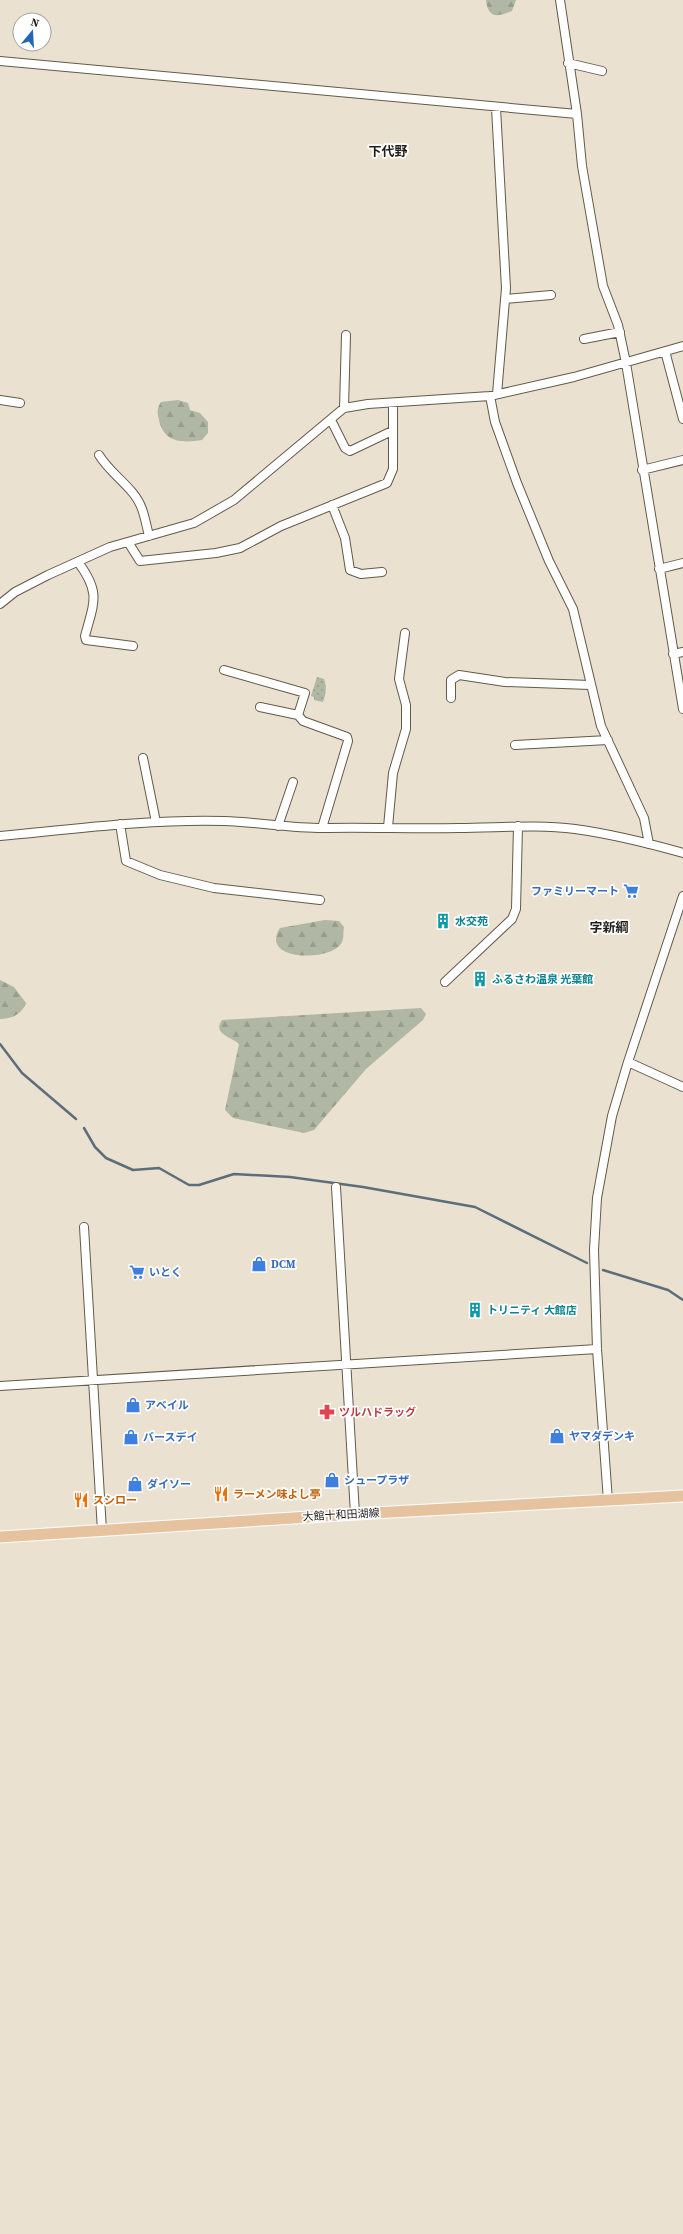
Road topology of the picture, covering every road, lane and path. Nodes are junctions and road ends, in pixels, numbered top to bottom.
1 (560, 0) edge
2 (0, 61) edge
3 (568, 63) junction
4 (602, 71) dead end
5 (496, 108) junction
6 (577, 114) junction
7 (551, 296) dead end
8 (505, 299) junction
9 (620, 332) junction
10 (346, 335) dead end
11 (584, 339) dead end
12 (683, 346) edge
13 (666, 351) junction
14 (626, 363) junction
15 (494, 395) junction
16 (0, 400) edge
17 (393, 403) junction
18 (20, 404) dead end
19 (344, 408) junction
20 (683, 419) edge
21 (331, 420) junction
22 (392, 431) junction
23 (99, 456) dead end
24 (683, 460) edge
25 (642, 470) junction
26 (332, 505) junction
27 (149, 536) junction
28 (128, 542) junction
29 (78, 562) junction
30 (683, 563) edge
31 (658, 569) junction
32 (382, 572) dead end
33 (0, 604) edge
34 (405, 632) dead end
35 (133, 646) dead end
36 (683, 652) edge
37 (673, 654) junction
38 (224, 670) dead end
39 (590, 685) junction
40 (451, 698) dead end
41 (260, 706) dead end
42 (683, 709) edge
43 (298, 714) junction
44 (608, 740) junction
45 (515, 745) dead end
46 (143, 758) dead end
47 (293, 782) dead end
48 (156, 822) junction
49 (120, 824) junction
50 (278, 826) junction
51 (518, 826) junction
52 (388, 827) junction
53 (322, 828) junction
54 (0, 836) edge
55 (649, 844) junction
56 (683, 853) edge
57 (683, 896) edge
58 (320, 900) dead end
59 (445, 982) dead end
60 (628, 1062) junction
61 (683, 1087) edge
62 (336, 1187) dead end
63 (84, 1227) dead end
64 (597, 1349) junction
65 (346, 1365) junction
66 (92, 1380) junction
67 (0, 1386) edge
68 (683, 1496) edge
69 (608, 1501) junction
70 (355, 1514) junction
71 (102, 1531) junction
72 (0, 1537) edge

1 - 3 street
2 - 5 street
3 - 4 street
3 - 6 street
5 - 6 street
5 - 8 street
6 - 9 street
7 - 8 street
8 - 15 street
9 - 11 street
9 - 14 street
10 - 19 street
12 - 13 street
13 - 14 street
13 - 20 street
14 - 15 street
14 - 25 street
15 - 17 street
15 - 39 street
16 - 18 street
17 - 19 street
17 - 22 street
19 - 21 street
21 - 22 street
21 - 27 street
22 - 26 street
23 - 27 street
24 - 25 street
25 - 31 street
26 - 28 street
26 - 32 street
27 - 28 street
28 - 29 street
29 - 33 street
29 - 35 street
30 - 31 street
31 - 37 street
34 - 52 street
36 - 37 street
37 - 42 street
38 - 43 street
39 - 40 street
39 - 44 street
41 - 43 street
43 - 53 street
44 - 45 street
44 - 55 street
46 - 48 street
47 - 50 street
48 - 49 street
48 - 50 street
49 - 54 street
49 - 58 street
50 - 53 street
51 - 52 street
51 - 55 street
51 - 59 street
52 - 53 street
55 - 56 street
57 - 60 street
60 - 61 street
60 - 64 street
62 - 65 street
63 - 66 street
64 - 65 street
64 - 69 street
65 - 66 street
65 - 70 street
66 - 67 street
66 - 71 street
68 - 69 main road, 大館十和田湖線
69 - 70 main road, 大館十和田湖線
70 - 71 main road, 大館十和田湖線
71 - 72 main road, 大館十和田湖線

